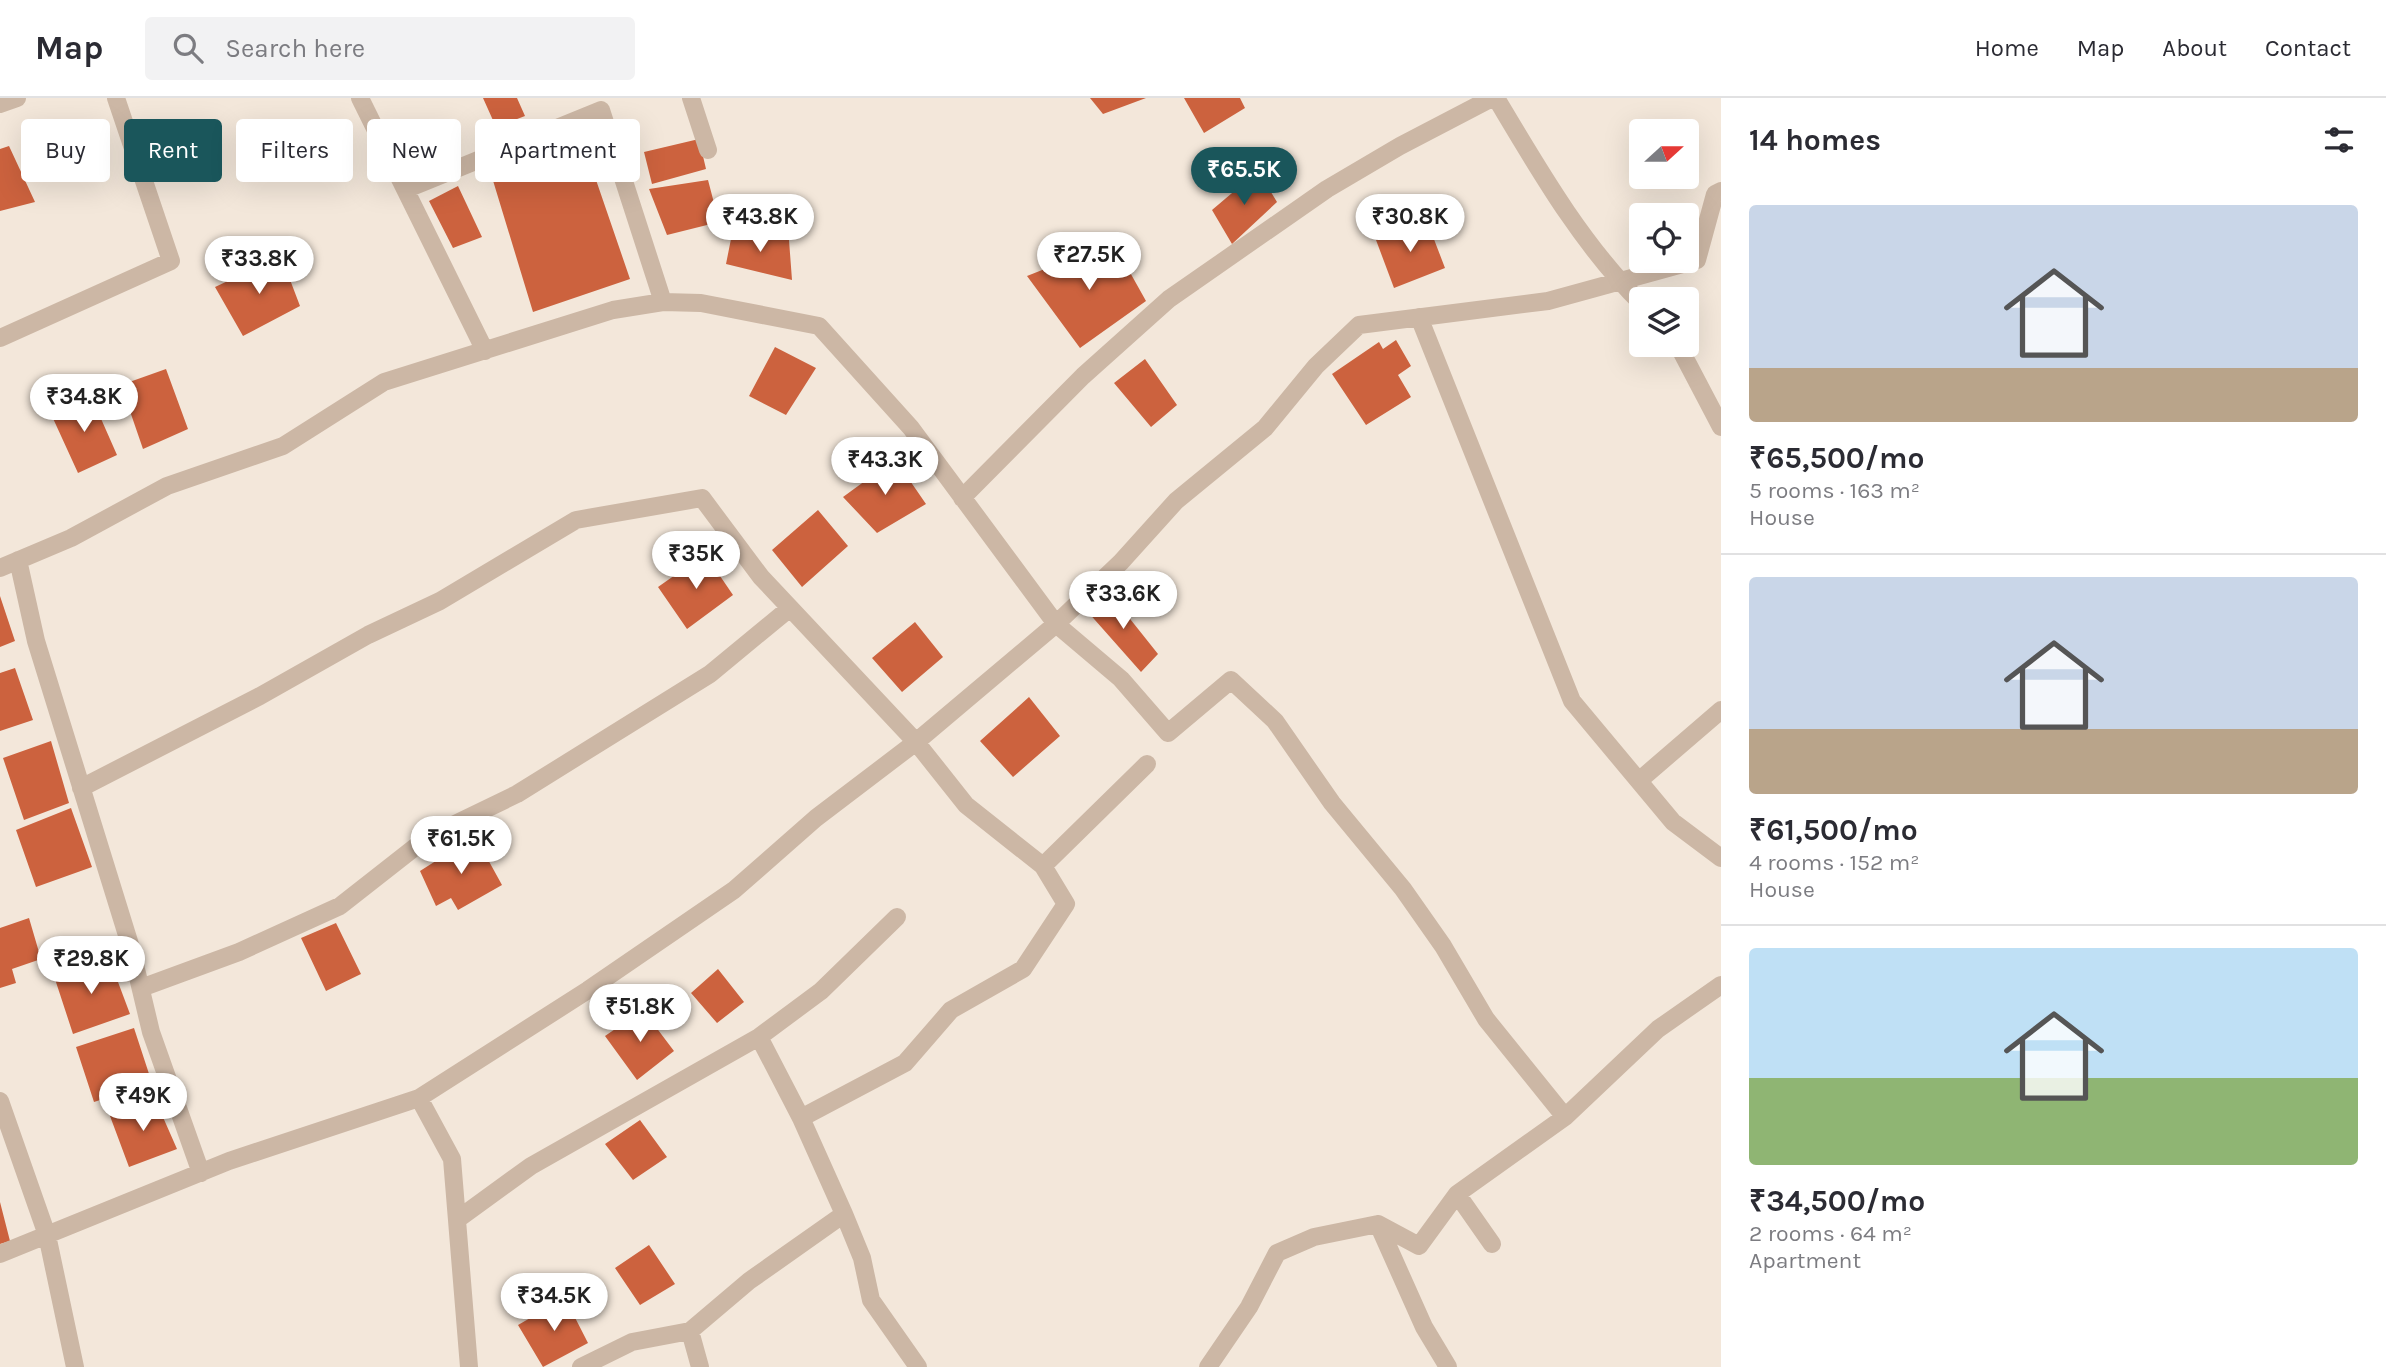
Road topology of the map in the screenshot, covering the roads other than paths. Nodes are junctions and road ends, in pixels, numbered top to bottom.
1 (17, 98) edge
2 (116, 98) edge
3 (360, 98) edge
4 (691, 98) edge
5 (1494, 98) edge
6 (0, 104) edge
7 (708, 150) dead end
8 (407, 189) junction
9 (1721, 191) edge
10 (1617, 280) junction
11 (1629, 292) edge
12 (663, 302) junction
13 (1419, 317) junction
14 (0, 338) edge
15 (485, 351) junction
16 (1684, 357) edge
17 (1721, 427) edge
18 (961, 498) junction
19 (18, 560) junction
20 (0, 568) edge
21 (790, 608) junction
22 (1056, 624) junction
23 (1721, 709) edge
24 (916, 742) junction
25 (1147, 764) dead end
26 (1641, 779) junction
27 (81, 788) junction
28 (1721, 858) edge
29 (1043, 866) junction
30 (897, 917) dead end
31 (1721, 985) edge
32 (141, 988) junction
33 (759, 1037) junction
34 (419, 1098) junction
35 (0, 1101) edge
36 (1565, 1117) junction
37 (801, 1118) junction
38 (201, 1172) junction
39 (1457, 1194) junction
40 (844, 1214) junction
41 (458, 1219) junction
42 (1378, 1224) junction
43 (47, 1235) junction
44 (1492, 1244) dead end
45 (0, 1254) edge
46 (690, 1331) junction
47 (75, 1367) edge
48 (469, 1367) edge
49 (581, 1367) edge
50 (700, 1367) edge
51 (918, 1367) edge
52 (1208, 1367) edge
53 (1448, 1367) edge

1 - 6 street
2 - 14 street
3 - 8 street
4 - 7 street
5 - 10 street
5 - 18 street
8 - 12 street
8 - 15 street
9 - 10 street
10 - 11 street
10 - 13 street
12 - 15 street
12 - 18 street
13 - 22 street
13 - 26 street
15 - 19 street
16 - 17 street
18 - 22 street
19 - 20 street
19 - 27 street
21 - 24 street
21 - 27 street
21 - 32 street
22 - 24 street
22 - 36 street
23 - 26 street
24 - 29 street
24 - 34 street
25 - 29 street
26 - 28 street
27 - 32 street
29 - 37 street
30 - 33 street
31 - 36 street
32 - 38 street
33 - 37 street
33 - 41 street
34 - 38 street
34 - 41 street
35 - 43 street
36 - 39 street
37 - 40 street
38 - 43 street
39 - 42 street
39 - 44 street
40 - 46 street
40 - 51 street
41 - 48 street
42 - 52 street
42 - 53 street
43 - 45 street
43 - 47 street
46 - 49 street
46 - 50 street

